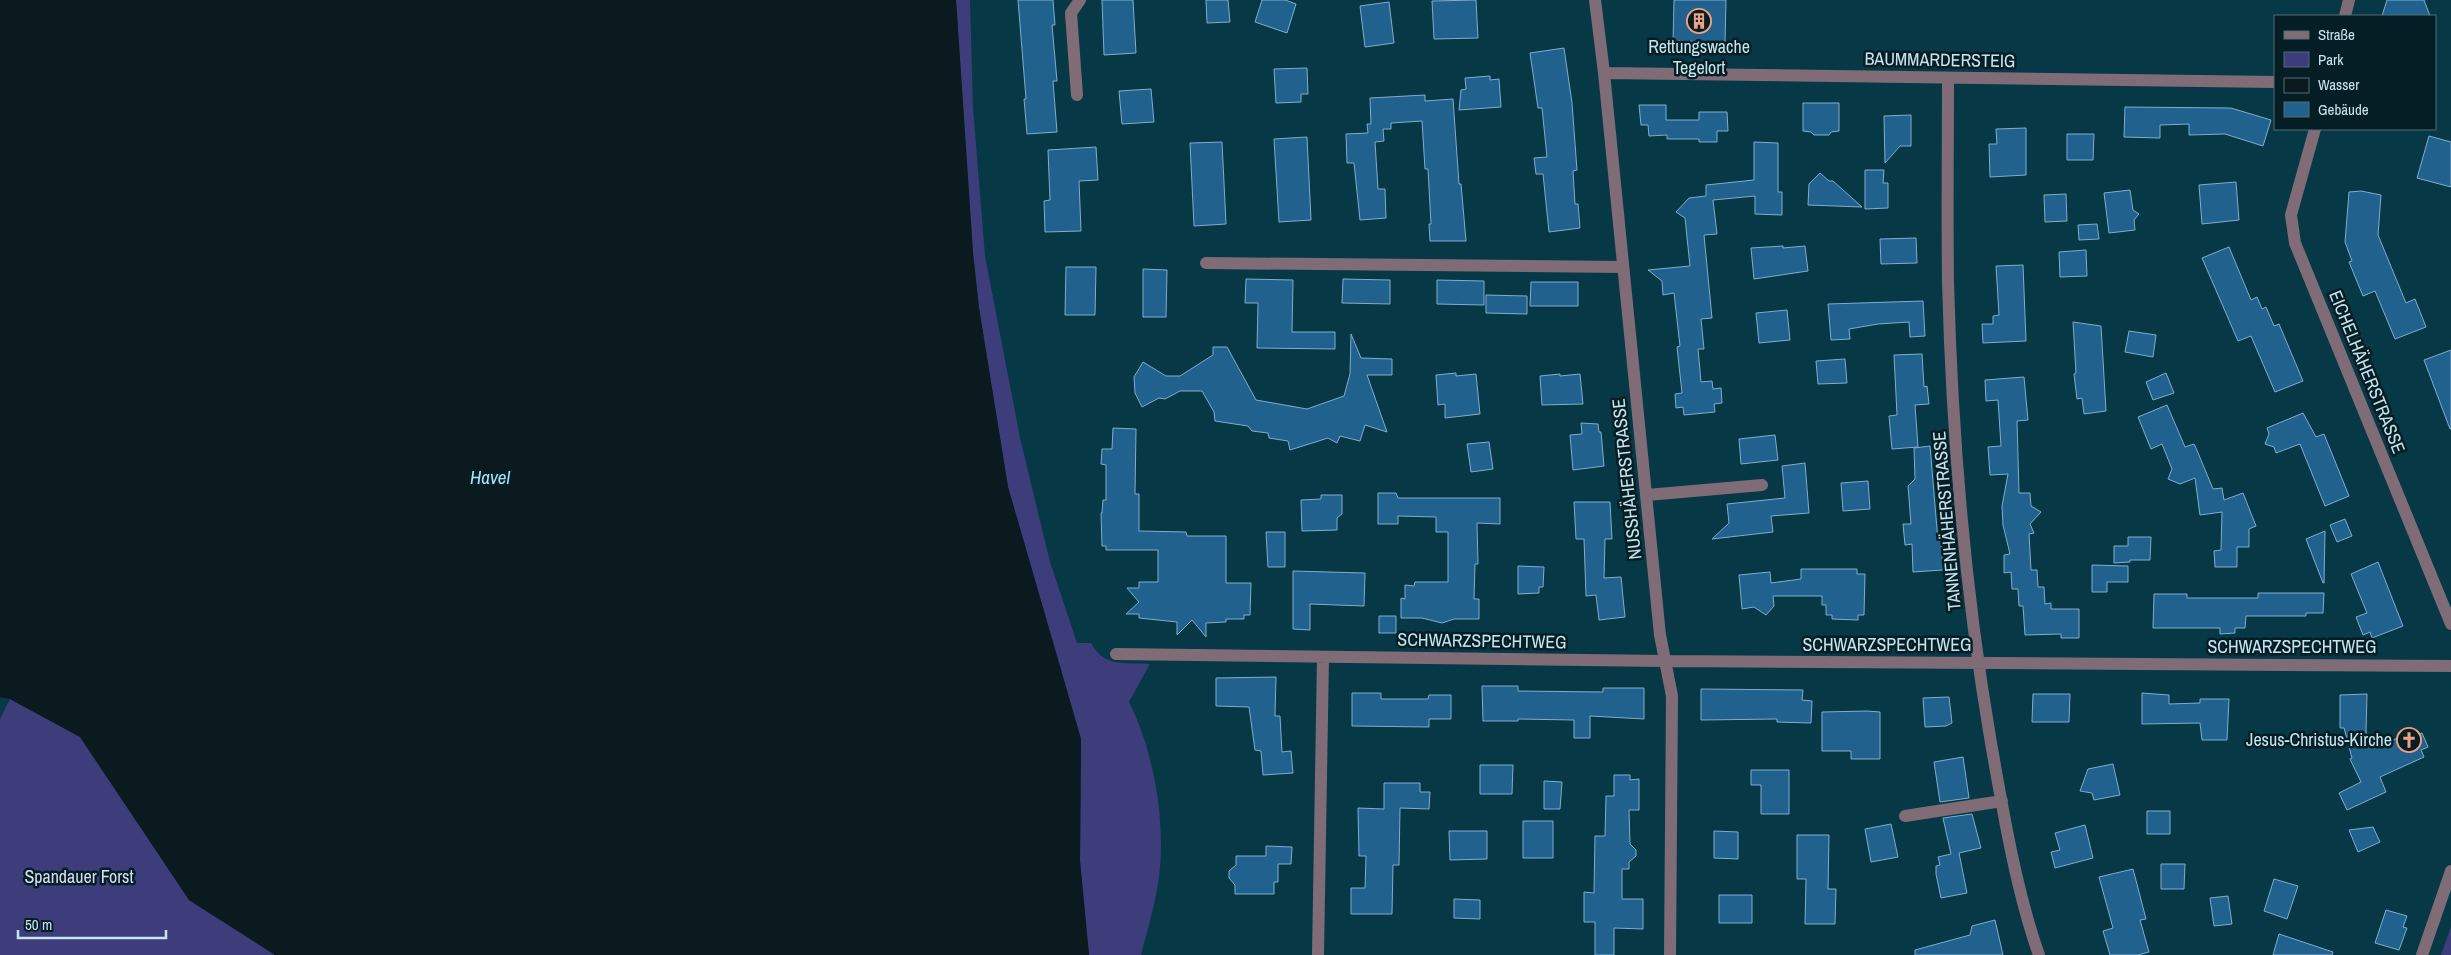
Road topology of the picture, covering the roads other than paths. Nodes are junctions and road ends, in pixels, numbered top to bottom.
1 (1080, 0) edge
2 (1594, 0) edge
3 (2350, 0) edge
4 (2345, 15) edge
5 (1604, 73) junction
6 (1948, 78) junction
7 (2274, 82) edge
8 (1077, 95) dead end
9 (2314, 130) edge
10 (1206, 263) dead end
11 (1622, 267) junction
12 (1762, 485) dead end
13 (1647, 495) junction
14 (2451, 624) edge
15 (1116, 654) dead end
16 (1323, 657) junction
17 (1665, 661) junction
18 (1977, 663) junction
19 (2451, 666) edge
20 (2002, 801) junction
21 (1905, 816) dead end
22 (2451, 871) edge
23 (1318, 955) edge
24 (1670, 955) edge
25 (2039, 955) edge
26 (2422, 955) edge

1 - 8 street
2 - 5 street, NUSSHÄHERSTRASSE
3 - 4 street
5 - 6 street, BAUMMARDERSTEIG
5 - 11 street, NUSSHÄHERSTRASSE
6 - 7 street, BAUMMARDERSTEIG
6 - 18 street, TANNENHÄHERSTRASSE
9 - 14 street, EICHELHÄHERSTRASSE
10 - 11 street
11 - 13 street, NUSSHÄHERSTRASSE
12 - 13 street
13 - 17 street, NUSSHÄHERSTRASSE
15 - 16 street, SCHWARZSPECHTWEG
16 - 17 street, SCHWARZSPECHTWEG
16 - 23 street
17 - 18 street, SCHWARZSPECHTWEG
17 - 24 street, NUSSHÄHERSTRASSE
18 - 19 street, SCHWARZSPECHTWEG
18 - 20 street, TANNENHÄHERSTRASSE
20 - 21 street
20 - 25 street, TANNENHÄHERSTRASSE
22 - 26 street

